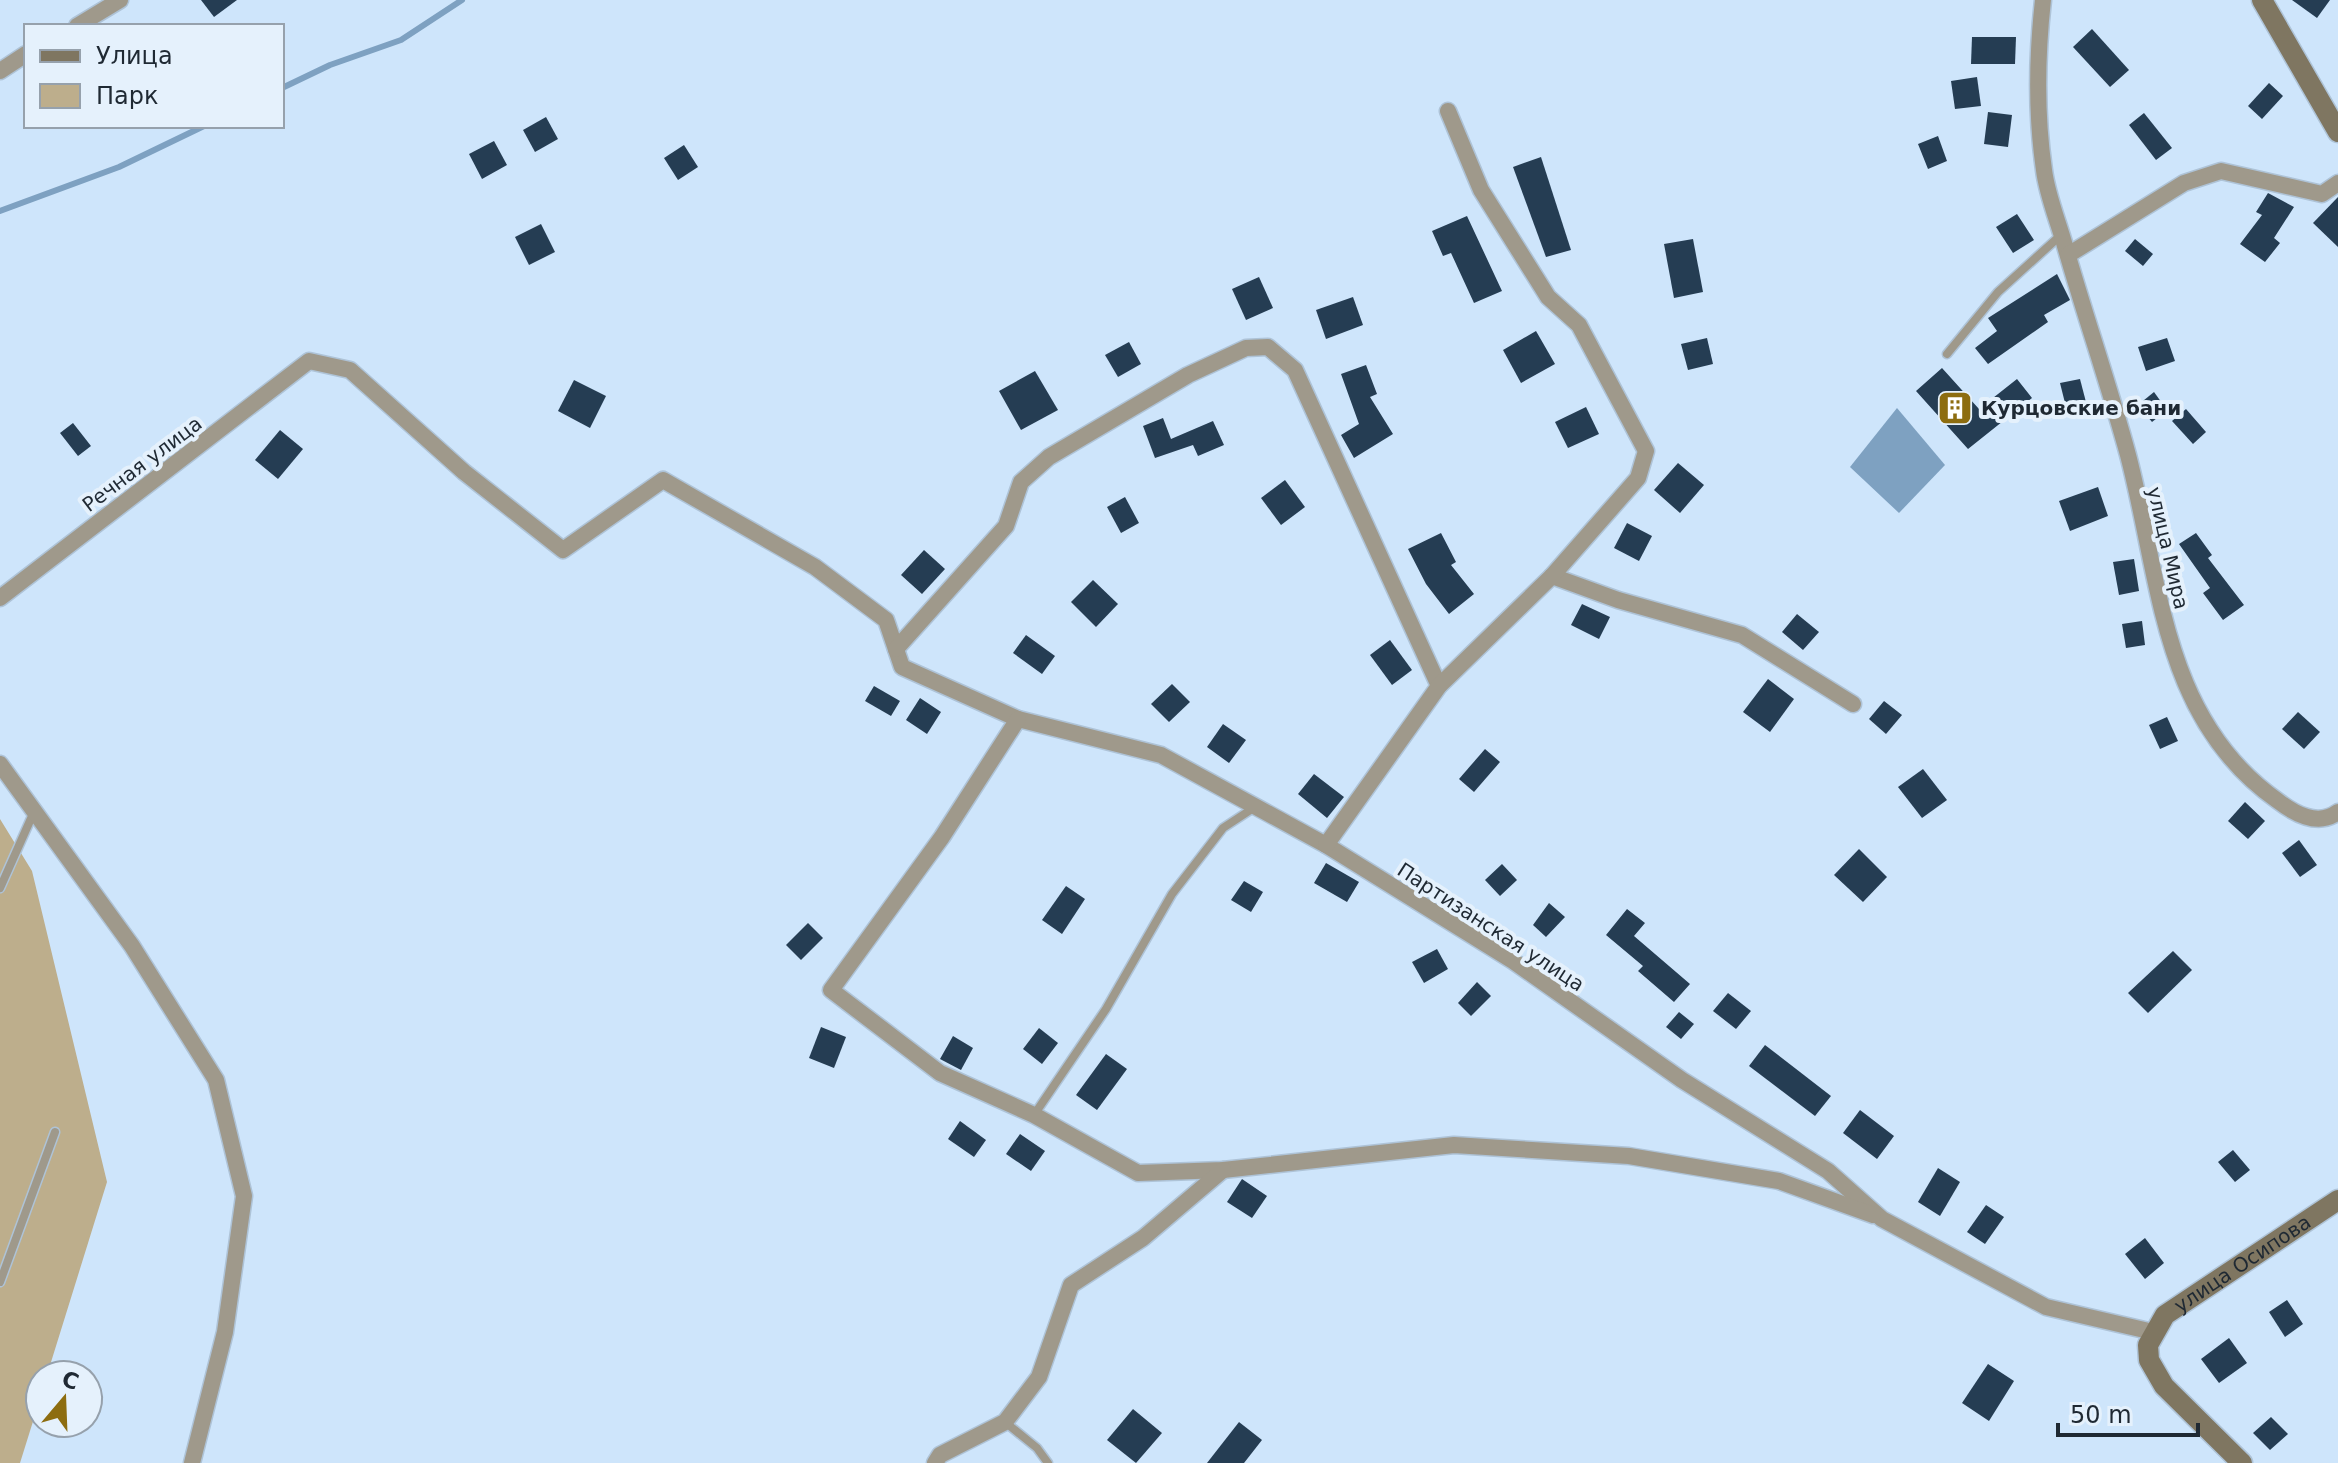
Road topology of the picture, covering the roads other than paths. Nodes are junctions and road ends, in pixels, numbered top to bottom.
1 (120, 0) edge
2 (2043, 0) edge
3 (2262, 0) edge
4 (80, 24) edge
5 (24, 55) edge
6 (0, 71) edge
7 (1448, 111) dead end
8 (2338, 132) edge
9 (2338, 183) edge
10 (2062, 235) junction
11 (2068, 255) junction
12 (1947, 354) dead end
13 (309, 361) joint
14 (1552, 576) junction
15 (0, 598) edge
16 (896, 649) junction
17 (1439, 686) junction
18 (1853, 704) dead end
19 (1018, 719) junction
20 (0, 764) edge
21 (1255, 807) junction
22 (2338, 812) edge
23 (33, 814) junction
24 (1326, 845) junction
25 (0, 888) edge
26 (1034, 1115) junction
27 (55, 1132) dead end
28 (1223, 1170) junction
29 (2338, 1200) edge
30 (1882, 1219) junction
31 (0, 1282) edge
32 (2153, 1332) junction
33 (1005, 1422) junction
34 (192, 1463) edge
35 (935, 1463) edge
36 (1048, 1463) edge
37 (2242, 1463) edge

1 - 4 street
2 - 10 street, улица Мира
3 - 8 main road
5 - 6 street
7 - 14 street
9 - 11 street
10 - 11 street, улица Мира
10 - 12 lane
11 - 22 street, улица Мира
13 - 15 street, Речная улица
13 - 16 street, Партизанская улица
14 - 17 street
14 - 18 street
16 - 17 street
16 - 19 street, Партизанская улица
17 - 24 street
19 - 21 street, Партизанская улица
19 - 26 street
20 - 23 street
21 - 24 street, Партизанская улица
21 - 26 lane
23 - 25 lane
23 - 34 street
24 - 30 street, Партизанская улица
26 - 28 street
27 - 31 lane
28 - 30 street
28 - 33 street
29 - 32 main road, улица Осипова
30 - 32 street, Партизанская улица
32 - 37 main road
33 - 35 street
33 - 36 lane

